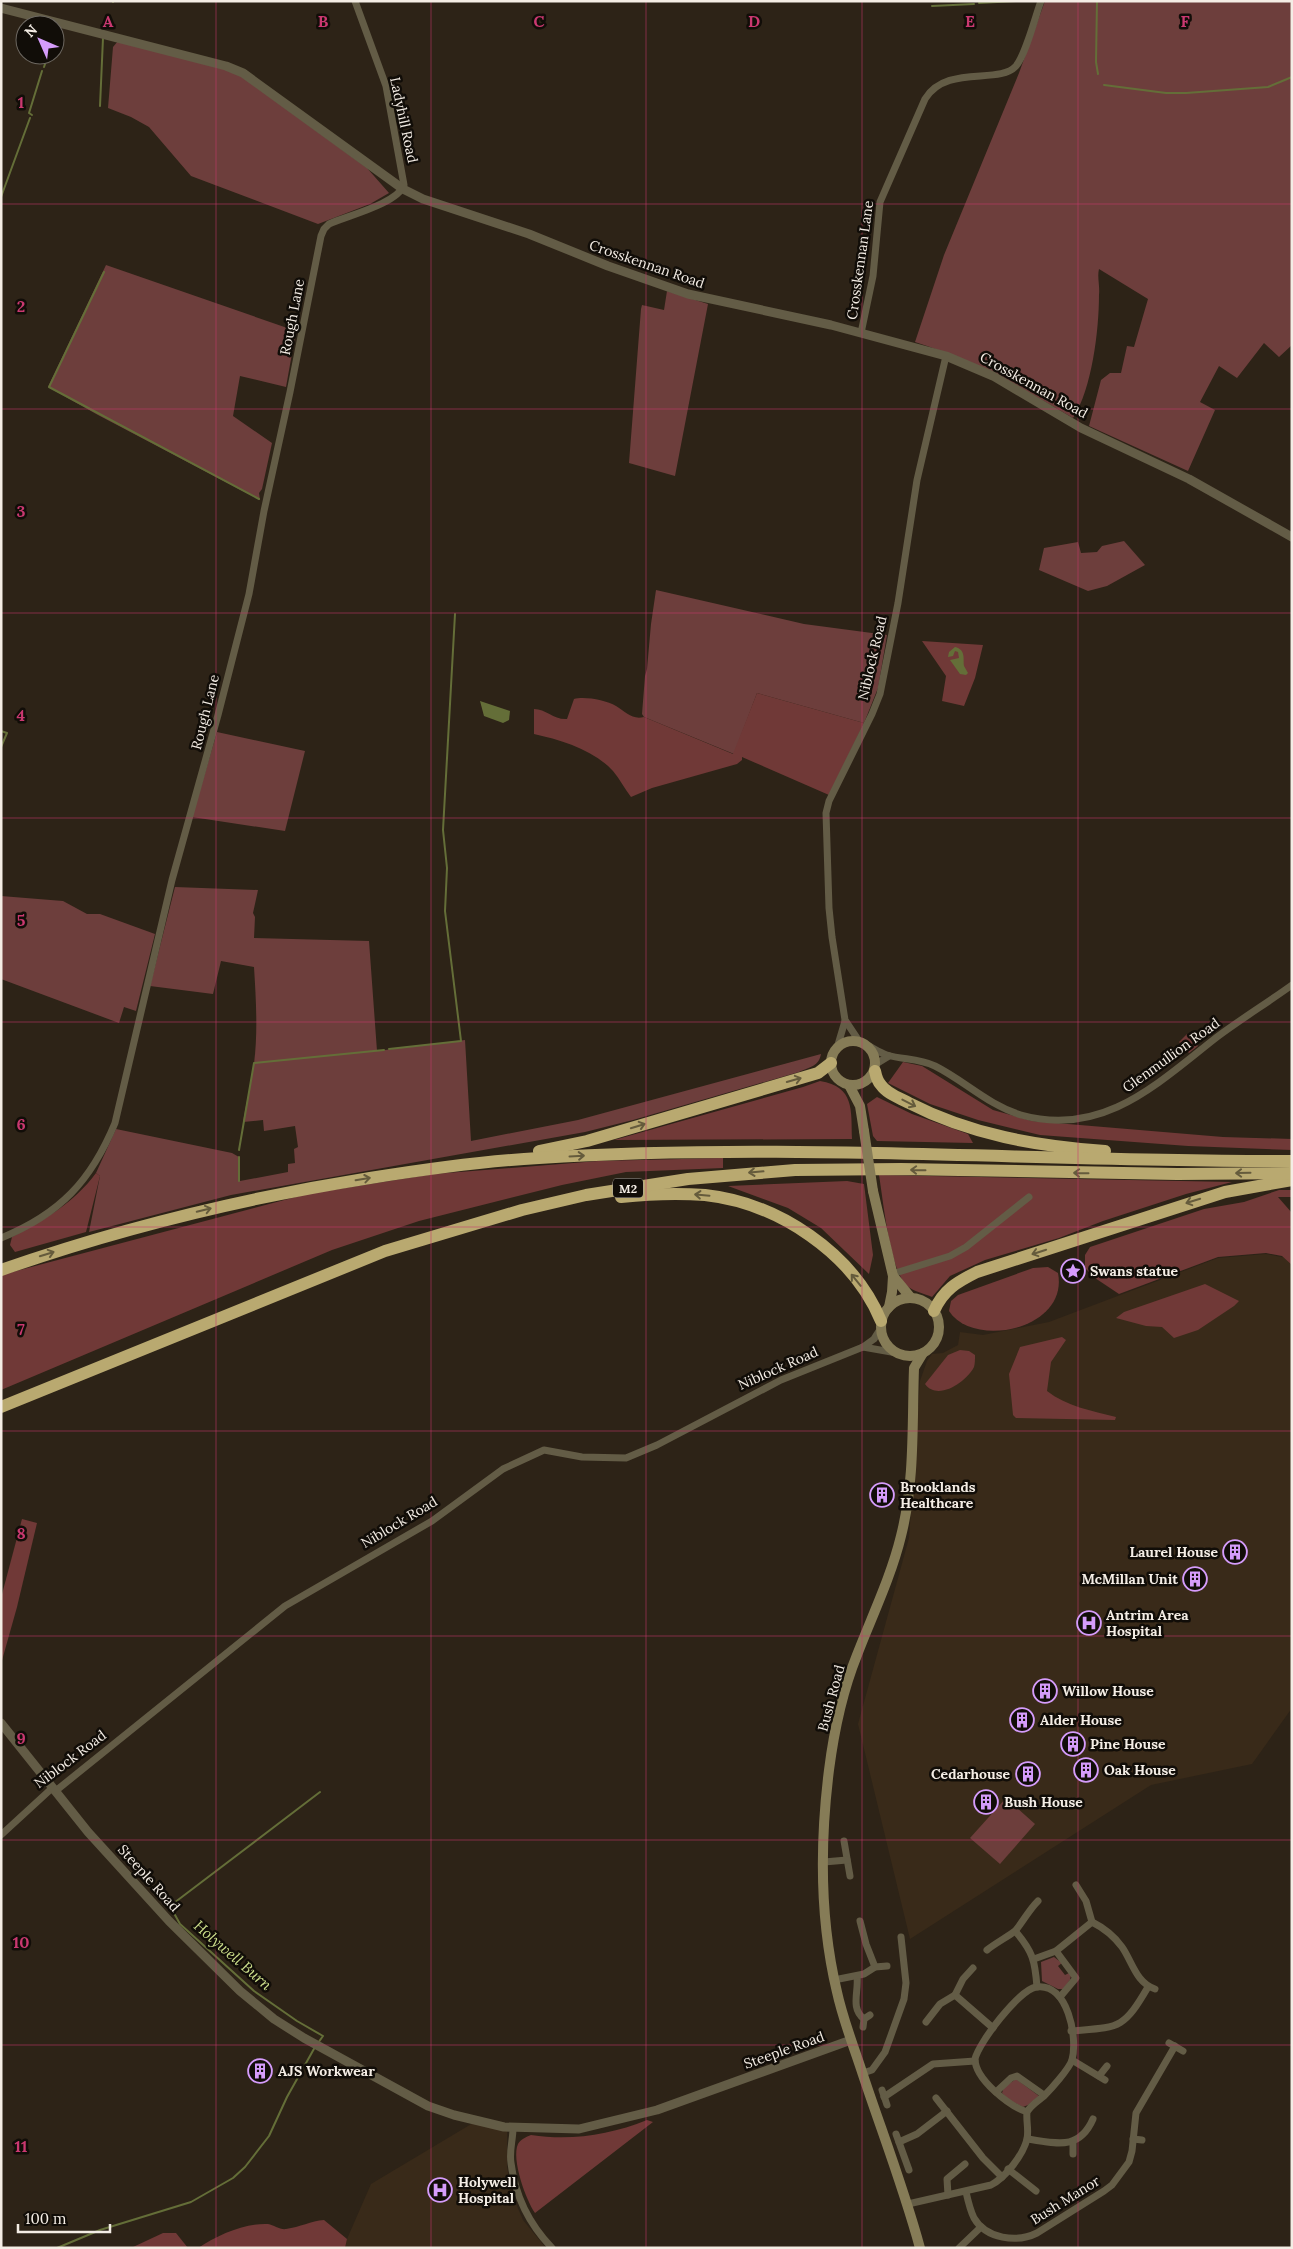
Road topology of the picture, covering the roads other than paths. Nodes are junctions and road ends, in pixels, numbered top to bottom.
1 (355, 1) edge
2 (1041, 1) edge
3 (1, 8) edge
4 (403, 189) junction
5 (861, 333) junction
6 (946, 356) junction
7 (1292, 537) edge
8 (1292, 985) edge
9 (845, 1020) junction
10 (863, 1043) junction
11 (837, 1048) junction
12 (889, 1056) junction
13 (831, 1063) junction
14 (875, 1068) junction
15 (866, 1082) junction
16 (849, 1085) junction
17 (860, 1106) junction
18 (1212, 1161) junction
19 (1292, 1161) edge
20 (463, 1165) junction
21 (1292, 1173) edge
22 (1292, 1180) edge
23 (1029, 1197) dead end
24 (522, 1210) junction
25 (1, 1238) edge
26 (1, 1270) edge
27 (892, 1275) junction
28 (911, 1298) junction
29 (889, 1307) junction
30 (934, 1311) junction
31 (881, 1324) junction
32 (863, 1347) junction
33 (923, 1353) junction
34 (901, 1354) junction
35 (914, 1368) junction
36 (1, 1407) edge
37 (1, 1724) edge
38 (54, 1789) junction
39 (1, 1835) edge
40 (844, 1841) dead end
41 (847, 1860) junction
42 (824, 1862) junction
43 (850, 1876) dead end
44 (1076, 1885) dead end
45 (1038, 1901) dead end
46 (860, 1921) dead end
47 (1092, 1922) junction
48 (1016, 1932) junction
49 (901, 1938) dead end
50 (987, 1950) dead end
51 (1056, 1950) junction
52 (1034, 1959) junction
53 (887, 1966) dead end
54 (875, 1967) junction
55 (973, 1968) dead end
56 (857, 1976) junction
57 (834, 1980) junction
58 (1037, 1987) junction
59 (955, 1995) junction
60 (1060, 1997) junction
61 (866, 2021) dead end
62 (926, 2022) dead end
63 (993, 2028) junction
64 (1071, 2031) junction
65 (851, 2040) junction
66 (1183, 2051) dead end
67 (1072, 2060) junction
68 (975, 2062) junction
69 (1107, 2066) dead end
70 (863, 2073) junction
71 (996, 2092) junction
72 (1044, 2095) junction
73 (936, 2098) dead end
74 (887, 2105) dead end
75 (947, 2111) junction
76 (1027, 2112) junction
77 (1093, 2119) dead end
78 (513, 2128) junction
79 (896, 2134) dead end
80 (1027, 2139) junction
81 (1133, 2140) junction
82 (1142, 2140) dead end
83 (898, 2142) junction
84 (1072, 2142) junction
85 (1073, 2154) dead end
86 (965, 2164) dead end
87 (1008, 2169) junction
88 (909, 2170) dead end
89 (1002, 2177) junction
90 (1036, 2191) dead end
91 (966, 2192) junction
92 (948, 2195) junction
93 (908, 2204) junction
94 (982, 2227) junction
95 (552, 2248) edge
96 (920, 2248) edge
97 (959, 2248) edge

1 - 4 street, Ladyhill Road
2 - 5 street, Crosskennan Lane
3 - 4 street, Crosskennan Road
4 - 5 street, Crosskennan Road
4 - 25 street, Rough Lane
5 - 6 street, Crosskennan Road
6 - 7 street, Crosskennan Road
6 - 9 street, Niblock Road
8 - 12 street, Glenmullion Road
9 - 10 street, Niblock Road
9 - 11 street, Niblock Road
10 - 11 main road
10 - 12 street, Glenmullion Road
10 - 14 main road
11 - 13 main road
12 - 14 street
13 - 16 main road
20 -> 13 highway
14 - 15 main road
14 -> 18 highway
15 - 16 main road
15 - 17 main road
16 - 17 main road
17 - 27 main road, bridge
18 - 19 highway
20 -> 18 highway
26 -> 20 highway
21 -> 24 highway, M2
22 -> 30 highway
23 - 27 street
31 -> 24 highway
24 - 36 highway, M2
27 - 28 main road
27 - 29 main road
28 - 29 main road
28 - 30 main road
29 - 31 main road
30 - 33 main road
31 - 32 street, Niblock Road
31 - 34 main road
32 - 34 street
32 - 38 street, Niblock Road
33 - 34 main road
33 - 35 main road, Bush Road
34 - 35 main road
35 - 42 main road, Bush Road
37 - 38 street, Steeple Road
38 - 39 street, Niblock Road
38 - 78 street, Steeple Road
40 - 41 street
41 - 42 street
41 - 43 street
42 - 57 main road, Bush Road
44 - 47 street
45 - 48 street
46 - 54 street
47 - 51 street
47 - 64 street
48 - 50 street
48 - 52 street
49 - 70 street
51 - 52 street
51 - 60 street
52 - 58 street
53 - 54 street
54 - 56 street
55 - 59 street
56 - 57 street
56 - 61 street
57 - 65 main road, Bush Road
58 - 60 street
58 - 63 street
59 - 62 street
59 - 63 street
60 - 64 street
63 - 68 street
64 - 67 street
65 - 70 main road
65 - 78 street, Steeple Road
66 - 81 street, Bush Manor
67 - 69 street
67 - 72 street
68 - 71 street
68 - 74 street
70 - 93 main road
71 - 72 street
71 - 76 street
72 - 76 street
73 - 75 street
75 - 83 street
75 - 89 street
76 - 80 street
77 - 84 street
78 - 95 street
79 - 83 street
80 - 84 street
80 - 87 street
81 - 82 street
81 - 94 street, Bush Manor
83 - 88 street
84 - 85 street
86 - 92 street
87 - 89 street
87 - 90 street, Bush Manor
89 - 91 street
91 - 92 street
91 - 94 street
92 - 93 street
93 - 96 main road
94 - 97 street

